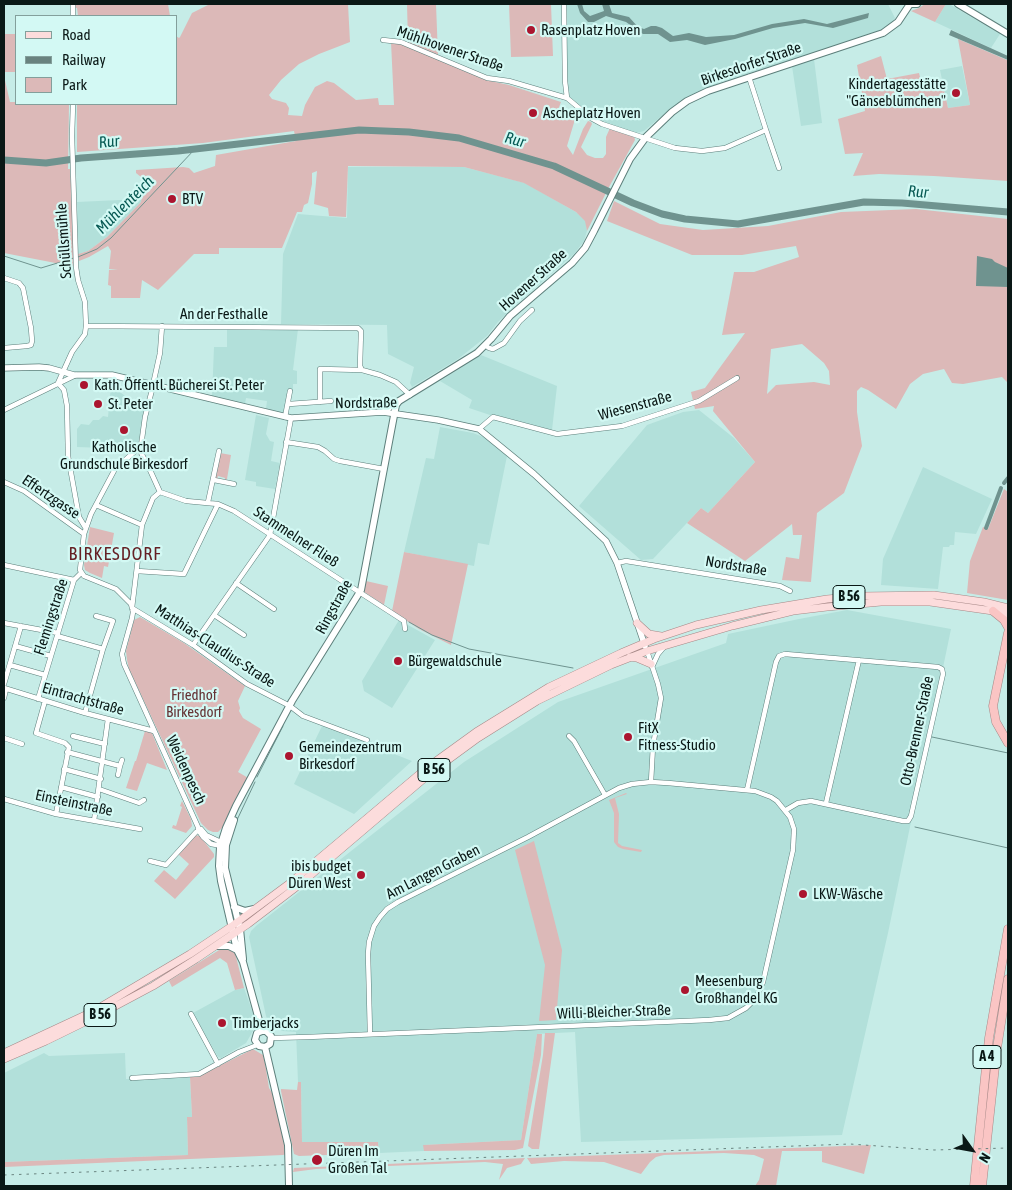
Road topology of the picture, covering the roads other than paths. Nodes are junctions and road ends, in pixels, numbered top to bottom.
1 (564, 4) edge
2 (911, 4) edge
3 (917, 4) edge
4 (958, 4) edge
5 (1008, 34) edge
6 (383, 40) dead end
7 (749, 77) junction
8 (567, 98) junction
9 (73, 105) edge
10 (766, 130) junction
11 (646, 137) junction
12 (779, 168) dead end
13 (620, 177) joint
14 (4, 278) edge
15 (532, 310) dead end
16 (86, 326) junction
17 (162, 326) junction
18 (485, 345) junction
19 (4, 348) edge
20 (4, 368) edge
21 (362, 370) junction
22 (63, 372) junction
23 (77, 375) junction
24 (737, 378) dead end
25 (58, 383) junction
26 (153, 383) junction
27 (290, 391) dead end
28 (410, 394) junction
29 (331, 401) dead end
30 (399, 401) junction
31 (320, 402) junction
32 (289, 404) junction
33 (4, 410) edge
34 (383, 412) junction
35 (394, 414) junction
36 (288, 418) junction
37 (479, 429) junction
38 (286, 442) junction
39 (139, 449) junction
40 (220, 452) dead end
41 (147, 464) dead end
42 (384, 469) junction
43 (150, 470) dead end
44 (214, 480) junction
45 (4, 482) edge
46 (234, 484) dead end
47 (160, 492) junction
48 (208, 502) junction
49 (218, 504) junction
50 (96, 505) junction
51 (142, 524) junction
52 (85, 527) junction
53 (84, 534) junction
54 (270, 535) junction
55 (617, 563) junction
56 (4, 565) edge
57 (137, 571) junction
58 (81, 573) junction
59 (74, 580) junction
60 (236, 583) junction
61 (790, 591) dead end
62 (360, 593) junction
63 (132, 608) junction
64 (1008, 608) edge
65 (274, 609) dead end
66 (993, 612) junction
67 (214, 615) junction
68 (1008, 615) edge
69 (96, 616) dead end
70 (4, 623) edge
71 (638, 623) junction
72 (21, 626) junction
73 (1008, 627) edge
74 (405, 629) dead end
75 (1008, 633) edge
76 (58, 634) junction
77 (244, 635) dead end
78 (662, 636) junction
79 (669, 643) junction
80 (15, 646) junction
81 (193, 646) junction
82 (646, 647) junction
83 (103, 649) junction
84 (1008, 655) edge
85 (51, 656) junction
86 (630, 658) junction
87 (859, 660) junction
88 (10, 665) junction
89 (652, 666) junction
90 (45, 675) junction
91 (4, 684) edge
92 (5, 689) edge
93 (4, 698) edge
94 (38, 699) junction
95 (45, 701) junction
96 (290, 706) junction
97 (85, 712) junction
98 (108, 719) junction
99 (154, 731) junction
100 (1008, 732) edge
101 (73, 736) dead end
102 (568, 736) dead end
103 (4, 738) edge
104 (367, 740) dead end
105 (1008, 743) edge
106 (22, 744) dead end
107 (106, 744) junction
108 (68, 752) junction
109 (122, 760) dead end
110 (103, 761) junction
111 (120, 766) junction
112 (64, 769) junction
113 (118, 775) dead end
114 (101, 779) junction
115 (651, 782) junction
116 (61, 787) junction
117 (99, 790) junction
118 (747, 790) junction
119 (605, 795) junction
120 (98, 797) junction
121 (4, 799) edge
122 (144, 800) dead end
123 (826, 803) junction
124 (786, 810) junction
125 (56, 814) junction
126 (94, 821) junction
127 (140, 829) dead end
128 (199, 829) junction
129 (222, 845) junction
130 (150, 861) dead end
131 (234, 908) junction
132 (255, 909) junction
133 (236, 928) junction
134 (1008, 928) edge
135 (216, 946) junction
136 (236, 950) junction
137 (243, 962) junction
138 (1008, 979) edge
139 (191, 1014) dead end
140 (262, 1031) junction
141 (370, 1034) junction
142 (272, 1038) junction
143 (256, 1042) junction
144 (265, 1047) junction
145 (4, 1053) edge
146 (4, 1059) edge
147 (218, 1064) junction
148 (132, 1078) dead end
149 (289, 1186) edge
150 (974, 1186) edge
151 (982, 1186) edge

1 - 8 street
2 - 3 main road
2 - 7 main road, Birkesdorfer Straße
4 - 5 main road
6 - 8 street, Mühlhovener Straße
7 - 10 street
7 - 11 main road, Birkesdorfer Straße
8 - 11 street, Mühlhovener Straße
9 - 16 street, Schüllsmühle
10 - 11 street, Mühlhovener Straße
10 - 12 street
11 - 13 main road, Birkesdorfer Straße
13 - 18 main road, Hovener Straße
14 - 19 street
15 - 18 street, Hovener Straße
16 - 17 street, An der Festhalle
16 - 22 street, Schüllsmühle
17 - 21 street, An der Festhalle
17 - 26 street
18 - 28 main road, Hovener Straße
20 - 22 street, Nordstraße
21 - 28 street
21 - 31 street
22 - 23 street, Nordstraße
22 - 25 street, Schüllsmühle
23 - 25 street
23 - 26 street, Nordstraße
24 - 37 street, Wiesenstraße
25 - 33 street
25 - 52 street
26 - 36 street, Nordstraße
26 - 39 street
27 - 32 street
28 - 30 main road, Hovener Straße
29 - 31 street
30 - 34 street
30 - 35 main road
31 - 32 street
32 - 36 street
34 - 35 street, Nordstraße
34 - 36 street, Nordstraße
35 - 37 street, Nordstraße
35 - 42 main road, Ringstraße
36 - 38 street
37 - 55 street, Nordstraße
38 - 42 street
38 - 54 street
39 - 41 street
39 - 50 street
40 - 44 street
42 - 62 main road, Ringstraße
43 - 47 street
44 - 46 street
44 - 48 street
45 - 53 street, Effertzgasse
47 - 48 street, Stammelner Fließ
47 - 51 street, Weidenpesch
48 - 49 street, Stammelner Fließ
49 - 54 street, Stammelner Fließ
49 - 57 street
50 - 51 street
50 - 52 street
51 - 57 street, Weidenpesch
52 - 53 street
53 - 58 street
54 - 60 street
54 - 62 street, Stammelner Fließ
55 - 61 street, Nordstraße
55 - 71 street, Nordstraße
56 - 59 street
57 - 63 street, Weidenpesch
58 - 59 street, Flemingstraße
58 - 63 street
59 - 76 street, Flemingstraße
60 - 65 street
60 - 67 street
62 - 74 street, Stammelner Fließ
62 - 96 main road, Ringstraße
63 - 81 street, Matthias-Claudius-Straße
63 - 99 street, Weidenpesch
64 - 78 main road, B 56
66 - 68 main road, B 56
66 - 73 highway
66 - 79 main road, B 56
67 - 77 street
67 - 81 street
69 - 83 street
70 - 72 street
71 - 78 main road
71 - 82 street, Nordstraße
72 - 76 street
72 - 80 street
75 - 105 highway
76 - 83 street
76 - 85 street, Flemingstraße
78 - 82 main road, B 56
79 - 82 main road, B 56
79 - 89 street
80 - 85 street
80 - 88 street
81 - 96 street, Matthias-Claudius-Straße
82 - 86 main road, B 56
82 - 89 street
82 - 132 main road, B 56
83 - 97 street
84 - 100 highway
85 - 90 street, Flemingstraße
86 - 89 main road
86 - 133 main road, B 56
87 - 118 street, Otto-Brenner-Straße
87 - 123 street
87 - 123 street, Otto-Brenner-Straße
88 - 90 street
88 - 91 street
89 - 115 street
90 - 94 street, Flemingstraße
92 - 93 street, Eintrachtstraße
92 - 94 street, Eintrachtstraße
94 - 95 street, Eintrachtstraße
95 - 97 street, Eintrachtstraße
95 - 108 street
96 - 104 street, Matthias-Claudius-Straße
96 - 129 main road, Ringstraße
97 - 98 street, Eintrachtstraße
98 - 99 street, Eintrachtstraße
98 - 107 street
99 - 128 street, Weidenpesch
101 - 107 street
102 - 119 street
103 - 106 street
107 - 110 street
108 - 110 street
108 - 112 street
109 - 111 street
110 - 111 street
110 - 114 street
111 - 113 street
112 - 114 street
112 - 116 street
114 - 117 street
115 - 118 street, Am Langen Graben
115 - 119 street, Am Langen Graben
116 - 120 street
116 - 125 street
117 - 120 street
117 - 122 street
118 - 124 street, Am Langen Graben
119 - 141 street, Am Langen Graben
120 - 126 street
121 - 125 street, Einsteinstraße
123 - 124 street
124 - 141 street, Willi-Bleicher-Straße
125 - 126 street, Einsteinstraße
126 - 127 street, Einsteinstraße
128 - 129 street, Weidenpesch
128 - 130 street
129 - 131 main road
129 - 133 main road
131 - 132 main road
131 - 133 main road
132 - 133 main road, B 56
133 - 135 main road, B 56
133 - 136 main road
133 - 137 main road
133 - 145 main road, B 56
134 - 150 highway, A 4
135 - 136 main road
135 - 146 main road, B 56
136 - 137 main road
137 - 140 main road
138 - 151 highway, A 4
139 - 147 street
140 - 142 main road
140 - 143 main road
141 - 142 street, Willi-Bleicher-Straße
142 - 144 main road
143 - 144 main road
143 - 147 street
144 - 149 main road
147 - 148 street

